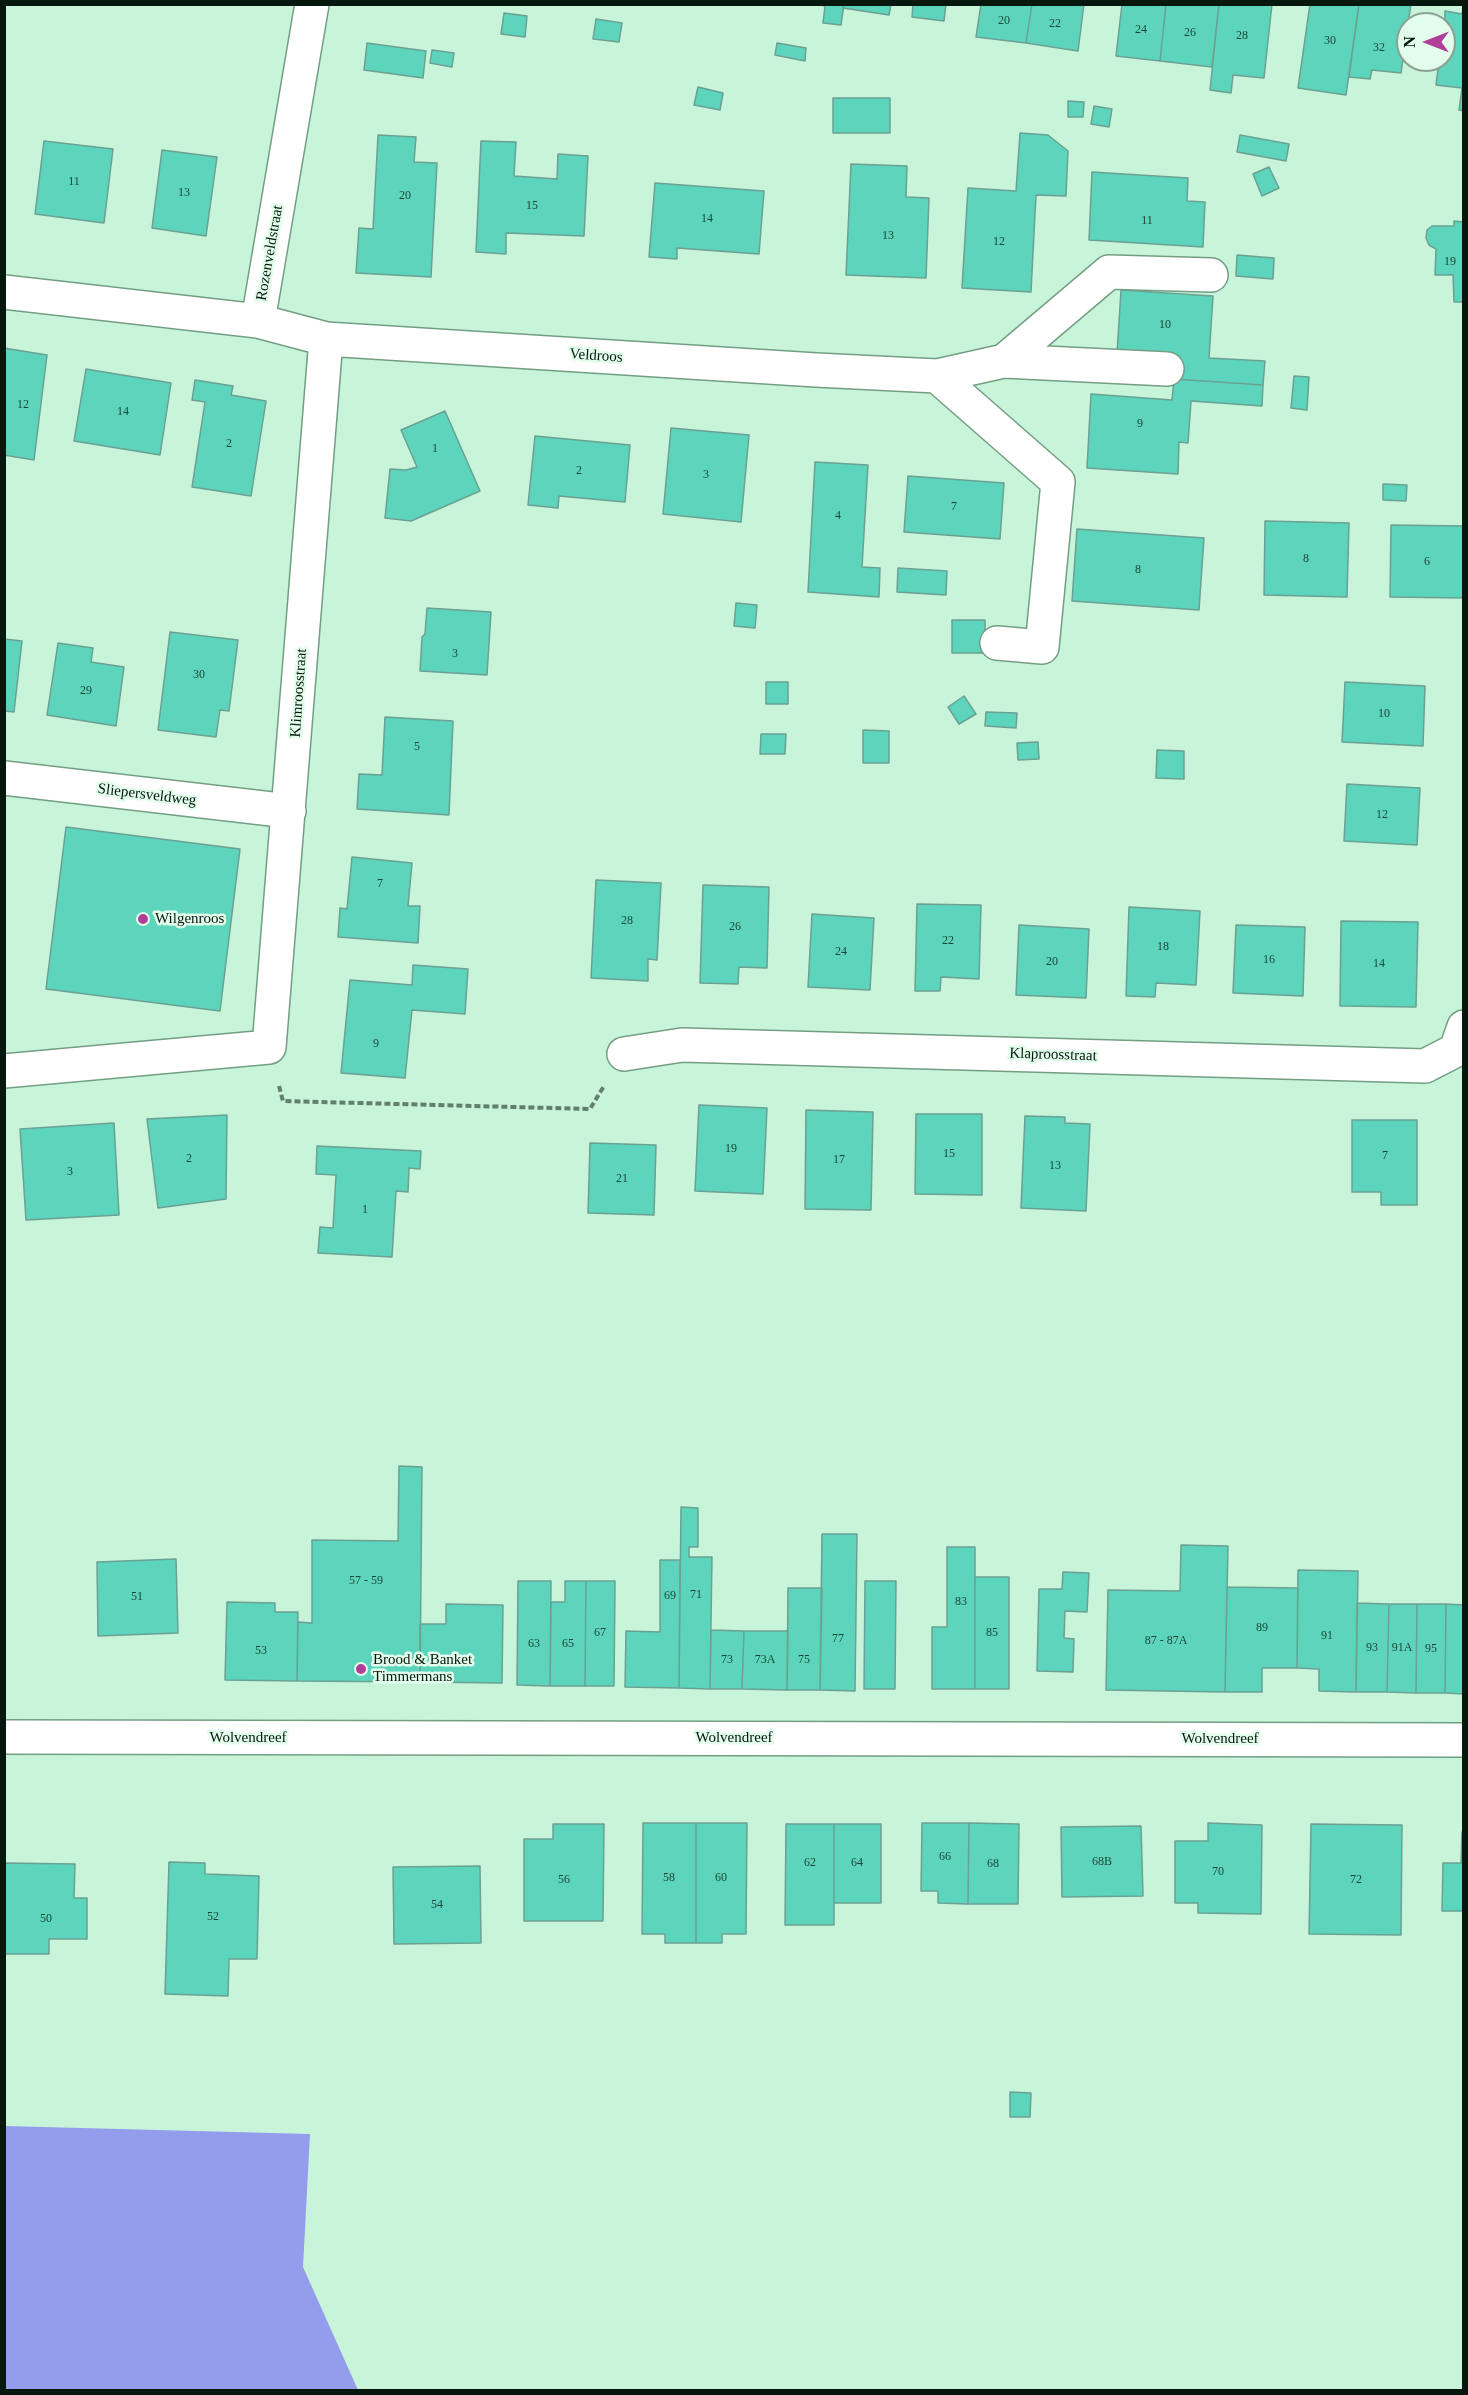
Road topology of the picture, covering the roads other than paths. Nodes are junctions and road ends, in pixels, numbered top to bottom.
1 (312, 4) edge
2 (1211, 275) dead end
3 (4, 292) edge
4 (258, 321) junction
5 (326, 339) junction
6 (1004, 361) junction
7 (1167, 369) dead end
8 (937, 376) junction
9 (997, 643) dead end
10 (4, 778) edge
11 (290, 811) junction
12 (1464, 1027) edge
13 (624, 1054) road end
14 (4, 1071) edge
15 (4, 1737) edge
16 (1464, 1740) edge

1 - 4 street, Rozenveldstraat
2 - 6 street
3 - 4 street, Rozenveldstraat
4 - 5 street, Veldroos
5 - 8 street, Veldroos
5 - 11 street, Klimroosstraat
6 - 7 street
6 - 8 street, Veldroos
8 - 9 street
10 - 11 street, Sliepersveldweg
11 - 14 street, Klimroosstraat
12 - 13 street, Klaproosstraat
15 - 16 street, Wolvendreef

